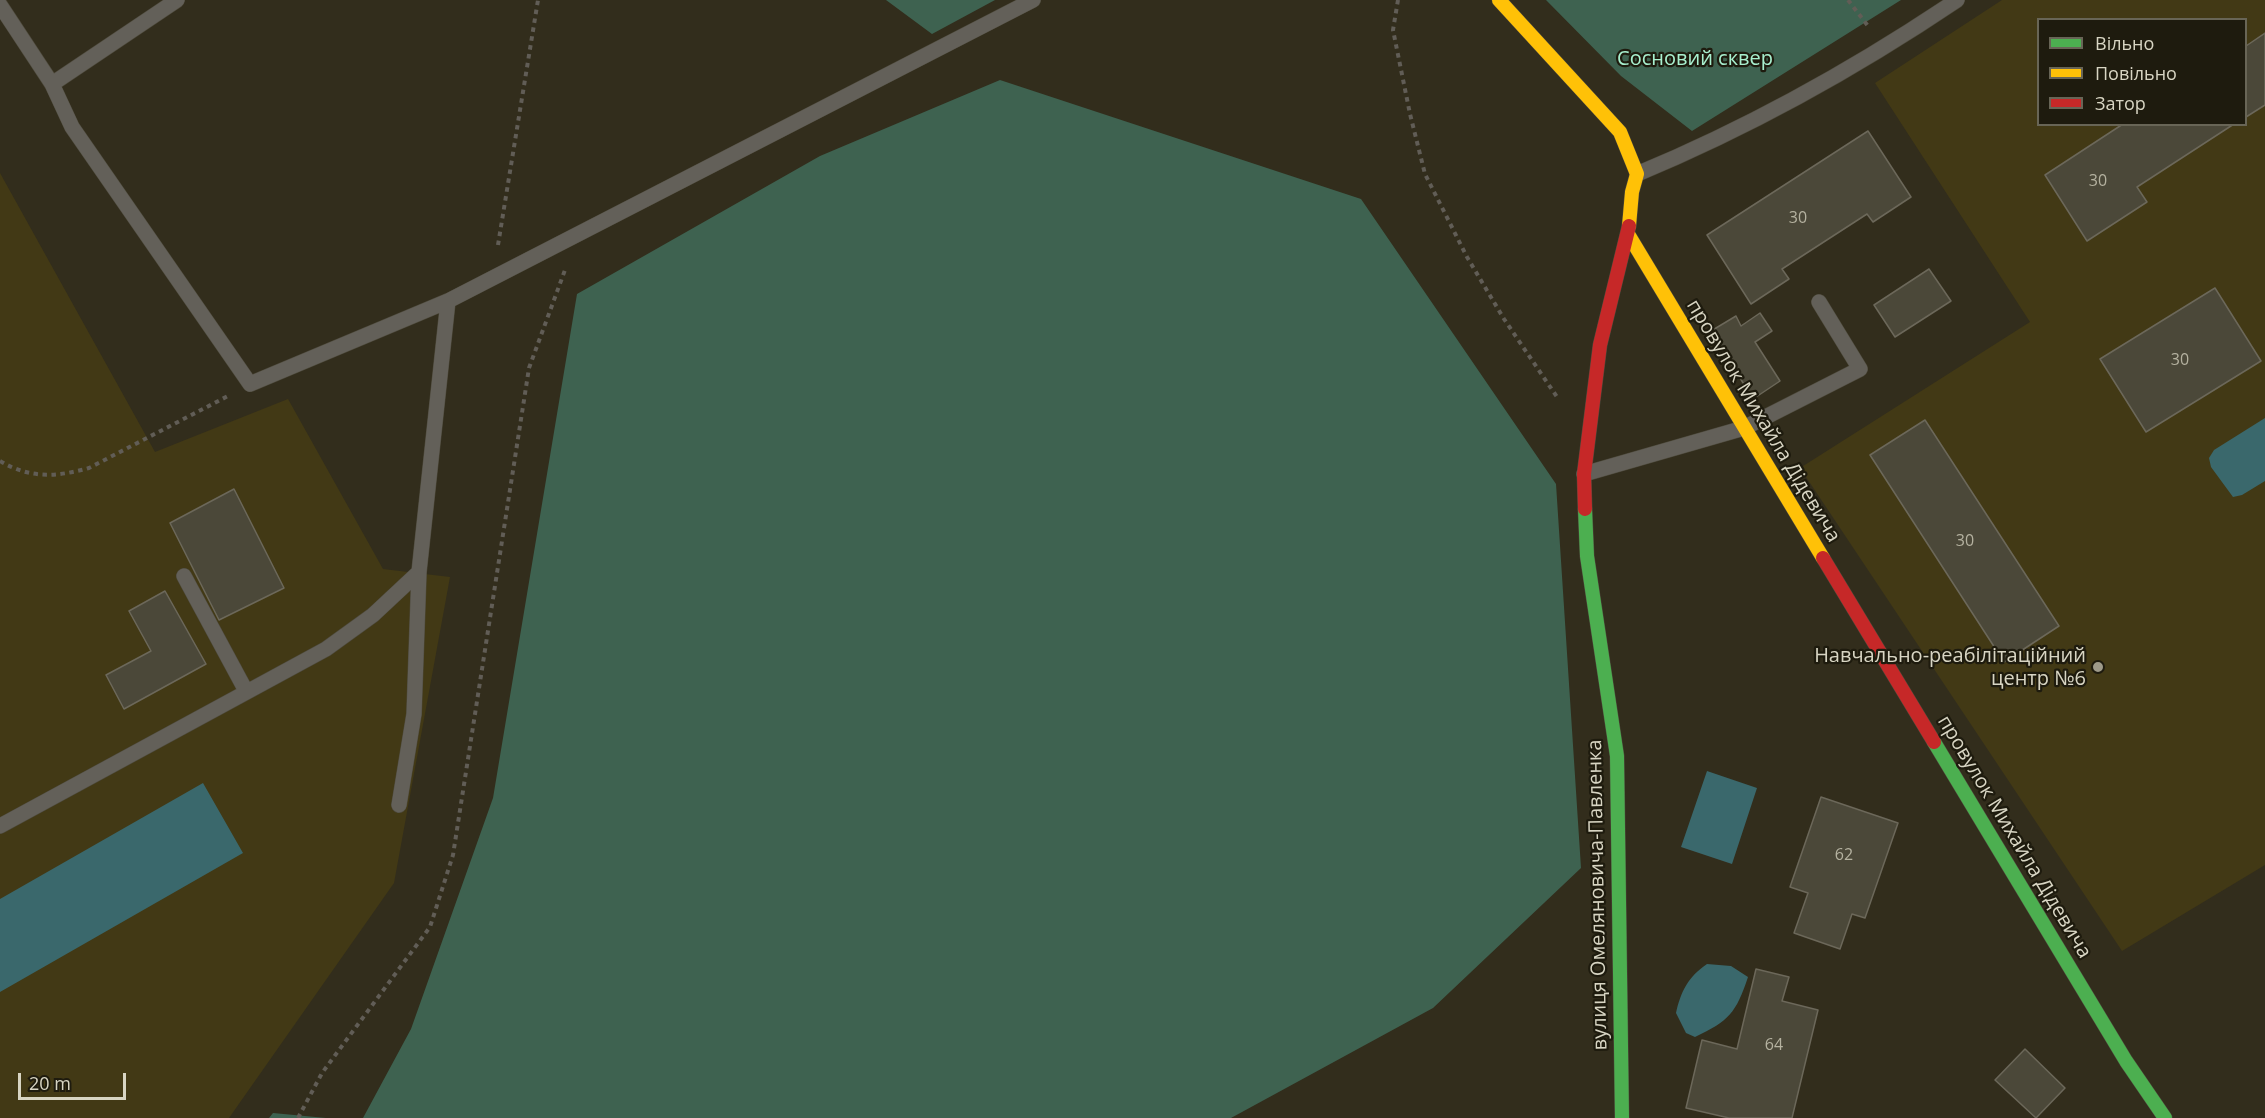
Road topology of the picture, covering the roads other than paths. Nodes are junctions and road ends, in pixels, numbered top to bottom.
1 (177, 0) edge
2 (1033, 0) edge
3 (1499, 0) edge
4 (1957, 0) edge
5 (0, 5) edge
6 (52, 84) junction
7 (1637, 174) junction
8 (1628, 234) junction
9 (448, 301) junction
10 (1819, 302) dead end
11 (1744, 428) junction
12 (1584, 474) junction
13 (419, 572) junction
14 (184, 576) dead end
15 (246, 691) junction
16 (399, 805) dead end
17 (0, 826) edge
18 (1622, 1118) edge
19 (2165, 1118) edge

1 - 6 lane
2 - 9 lane
3 - 7 street
4 - 7 lane
5 - 6 lane
6 - 9 lane
7 - 8 street, вулиця Омеляновича-Павленка
8 - 11 street, провулок Михайла Дідевича
8 - 12 street, вулиця Омеляновича-Павленка
9 - 13 lane
10 - 11 lane
11 - 12 lane
11 - 19 street, провулок Михайла Дідевича
12 - 18 street, вулиця Омеляновича-Павленка
13 - 15 lane
13 - 16 lane
14 - 15 lane
15 - 17 lane

